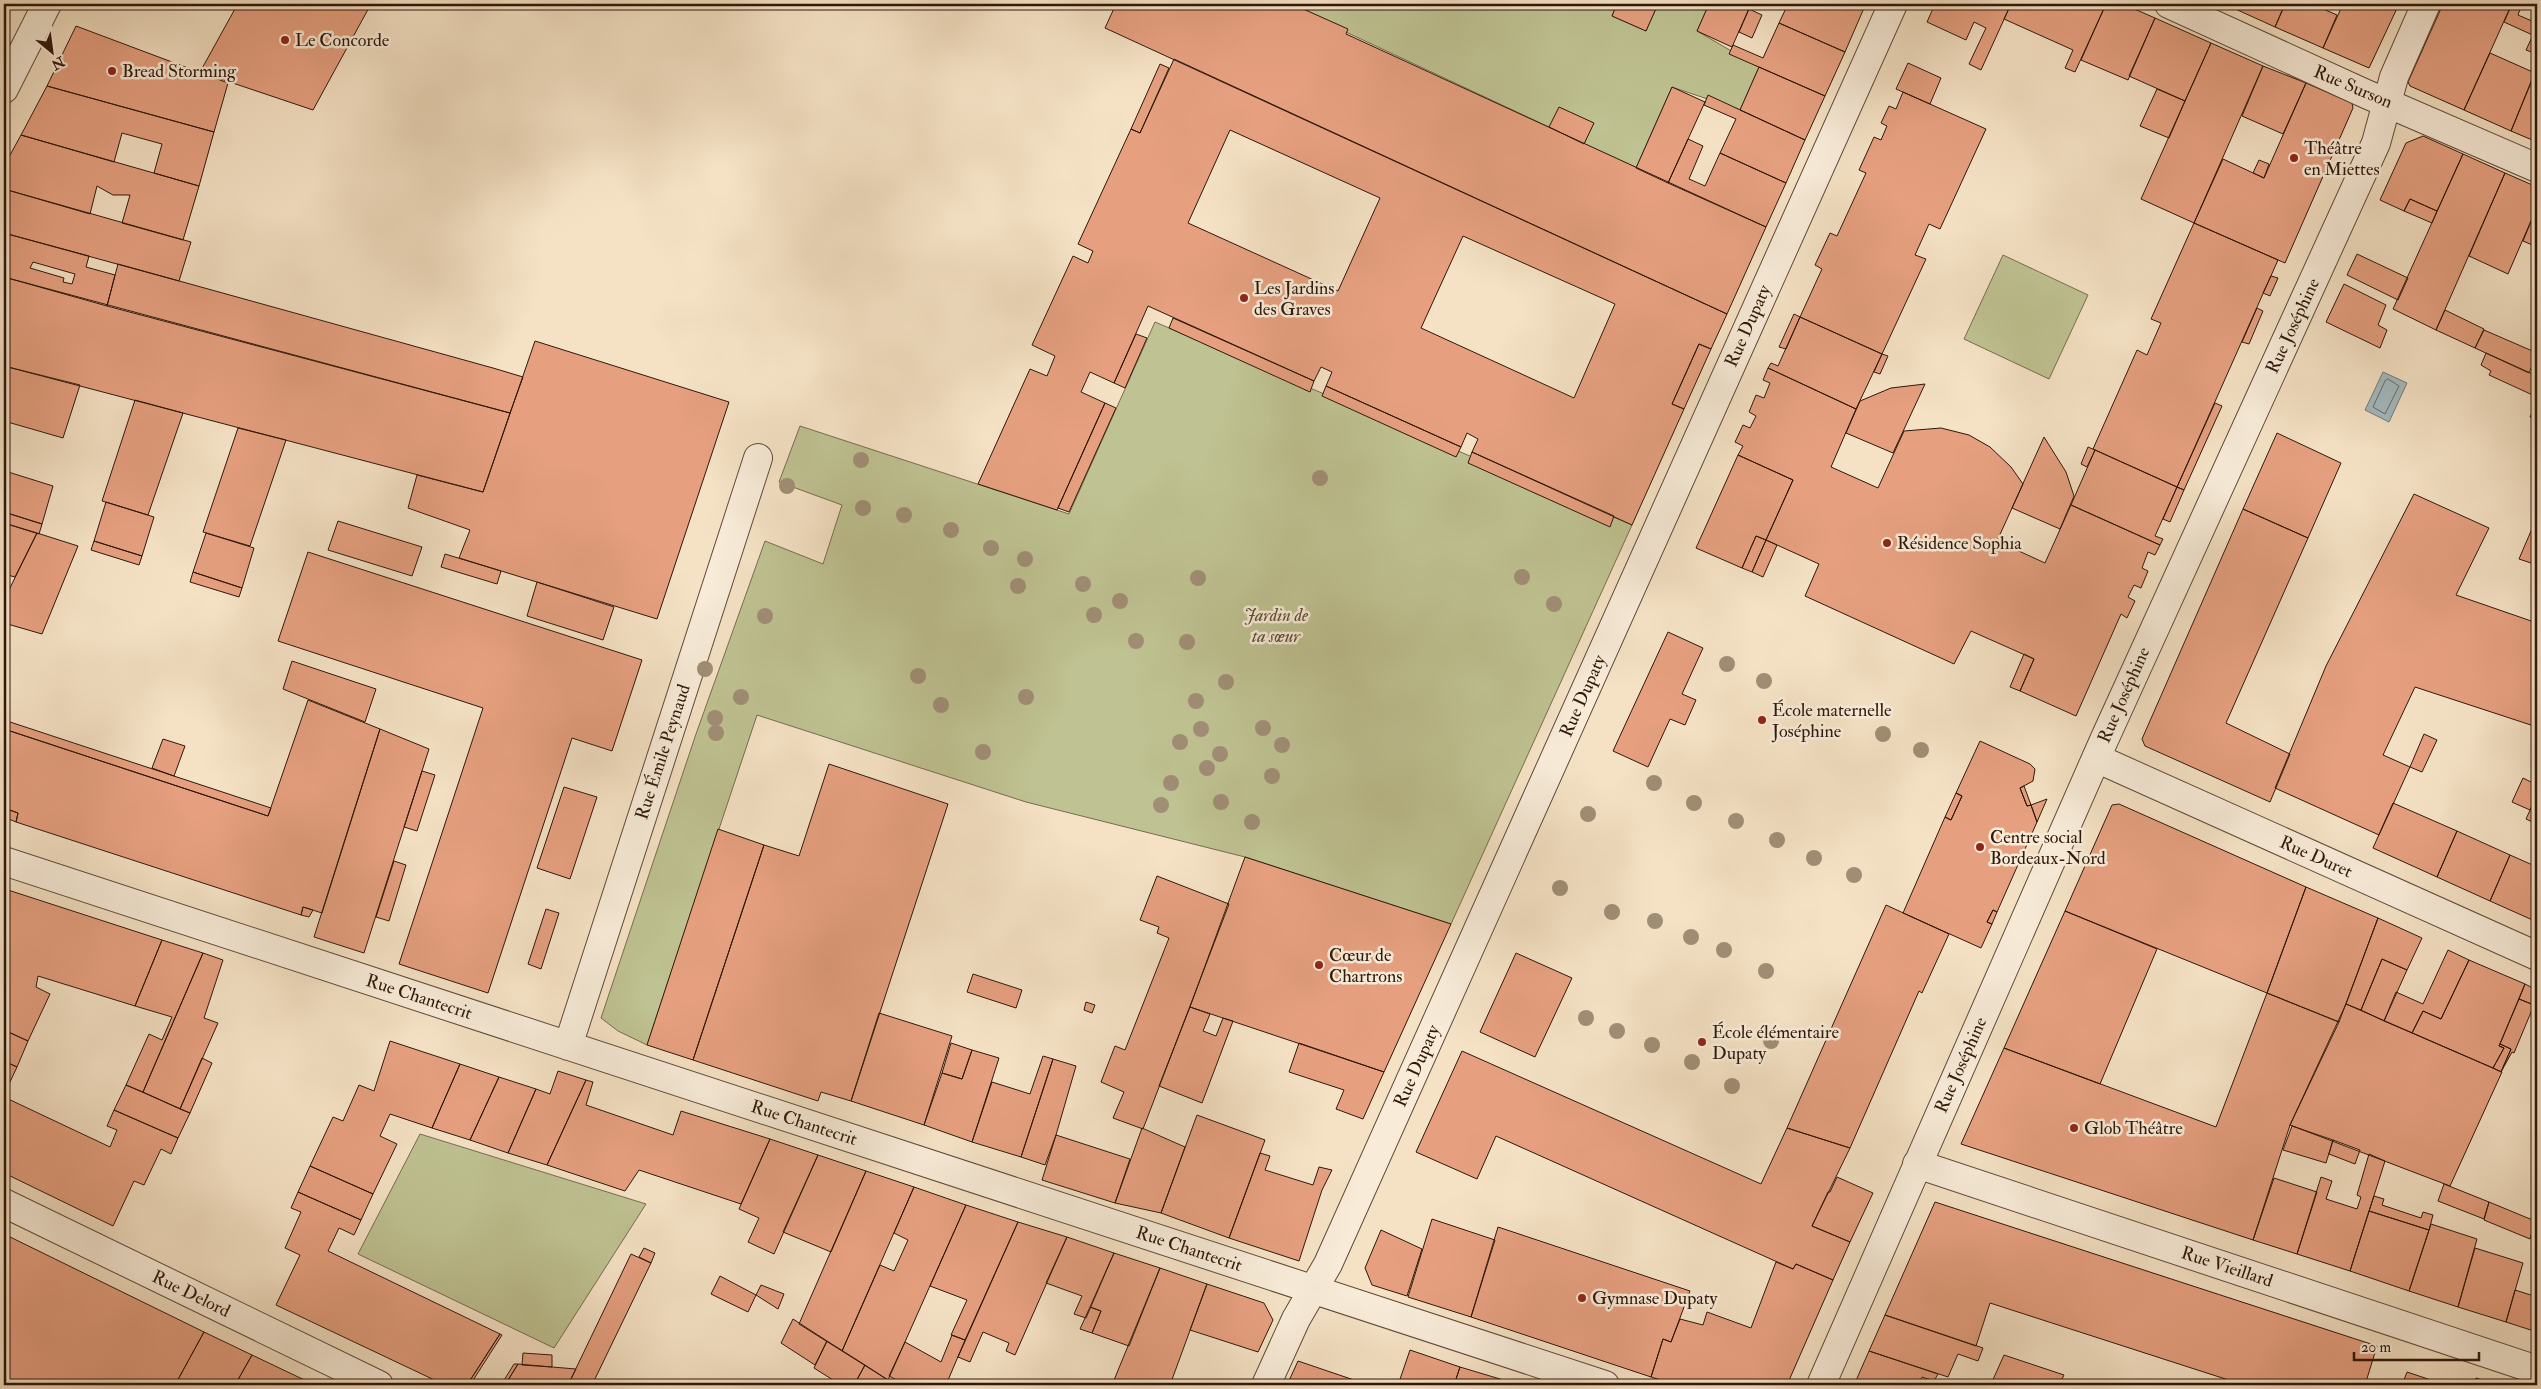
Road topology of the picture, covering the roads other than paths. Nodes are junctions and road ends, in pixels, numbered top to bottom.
1 (47, 4) edge
2 (1893, 4) edge
3 (2169, 4) edge
4 (2426, 4) edge
5 (4, 89) edge
6 (2387, 102) junction
7 (2537, 168) edge
8 (758, 458) dead end
9 (2096, 758) junction
10 (4, 861) edge
11 (2537, 956) edge
12 (568, 1046) junction
13 (1917, 1164) junction
14 (4, 1203) edge
15 (1313, 1289) junction
16 (2537, 1370) edge
17 (379, 1385) edge
18 (1266, 1385) edge
19 (1605, 1385) edge
20 (1820, 1385) edge

1 - 5 street
2 - 15 street, Rue Dupaty
3 - 6 street, Rue Surson
4 - 6 street, Rue Joséphine
6 - 7 street, Rue Surson
6 - 9 street, Rue Joséphine
8 - 12 street, Rue Émile Peynaud
9 - 11 street, Rue Duret
9 - 13 street, Rue Joséphine
10 - 12 street, Rue Chantecrit
12 - 15 street, Rue Chantecrit
13 - 16 street, Rue Vieillard
13 - 20 street, Rue Joséphine
14 - 17 street, Rue Delord
15 - 18 street, Rue Dupaty
15 - 19 street, Rue Chantecrit

